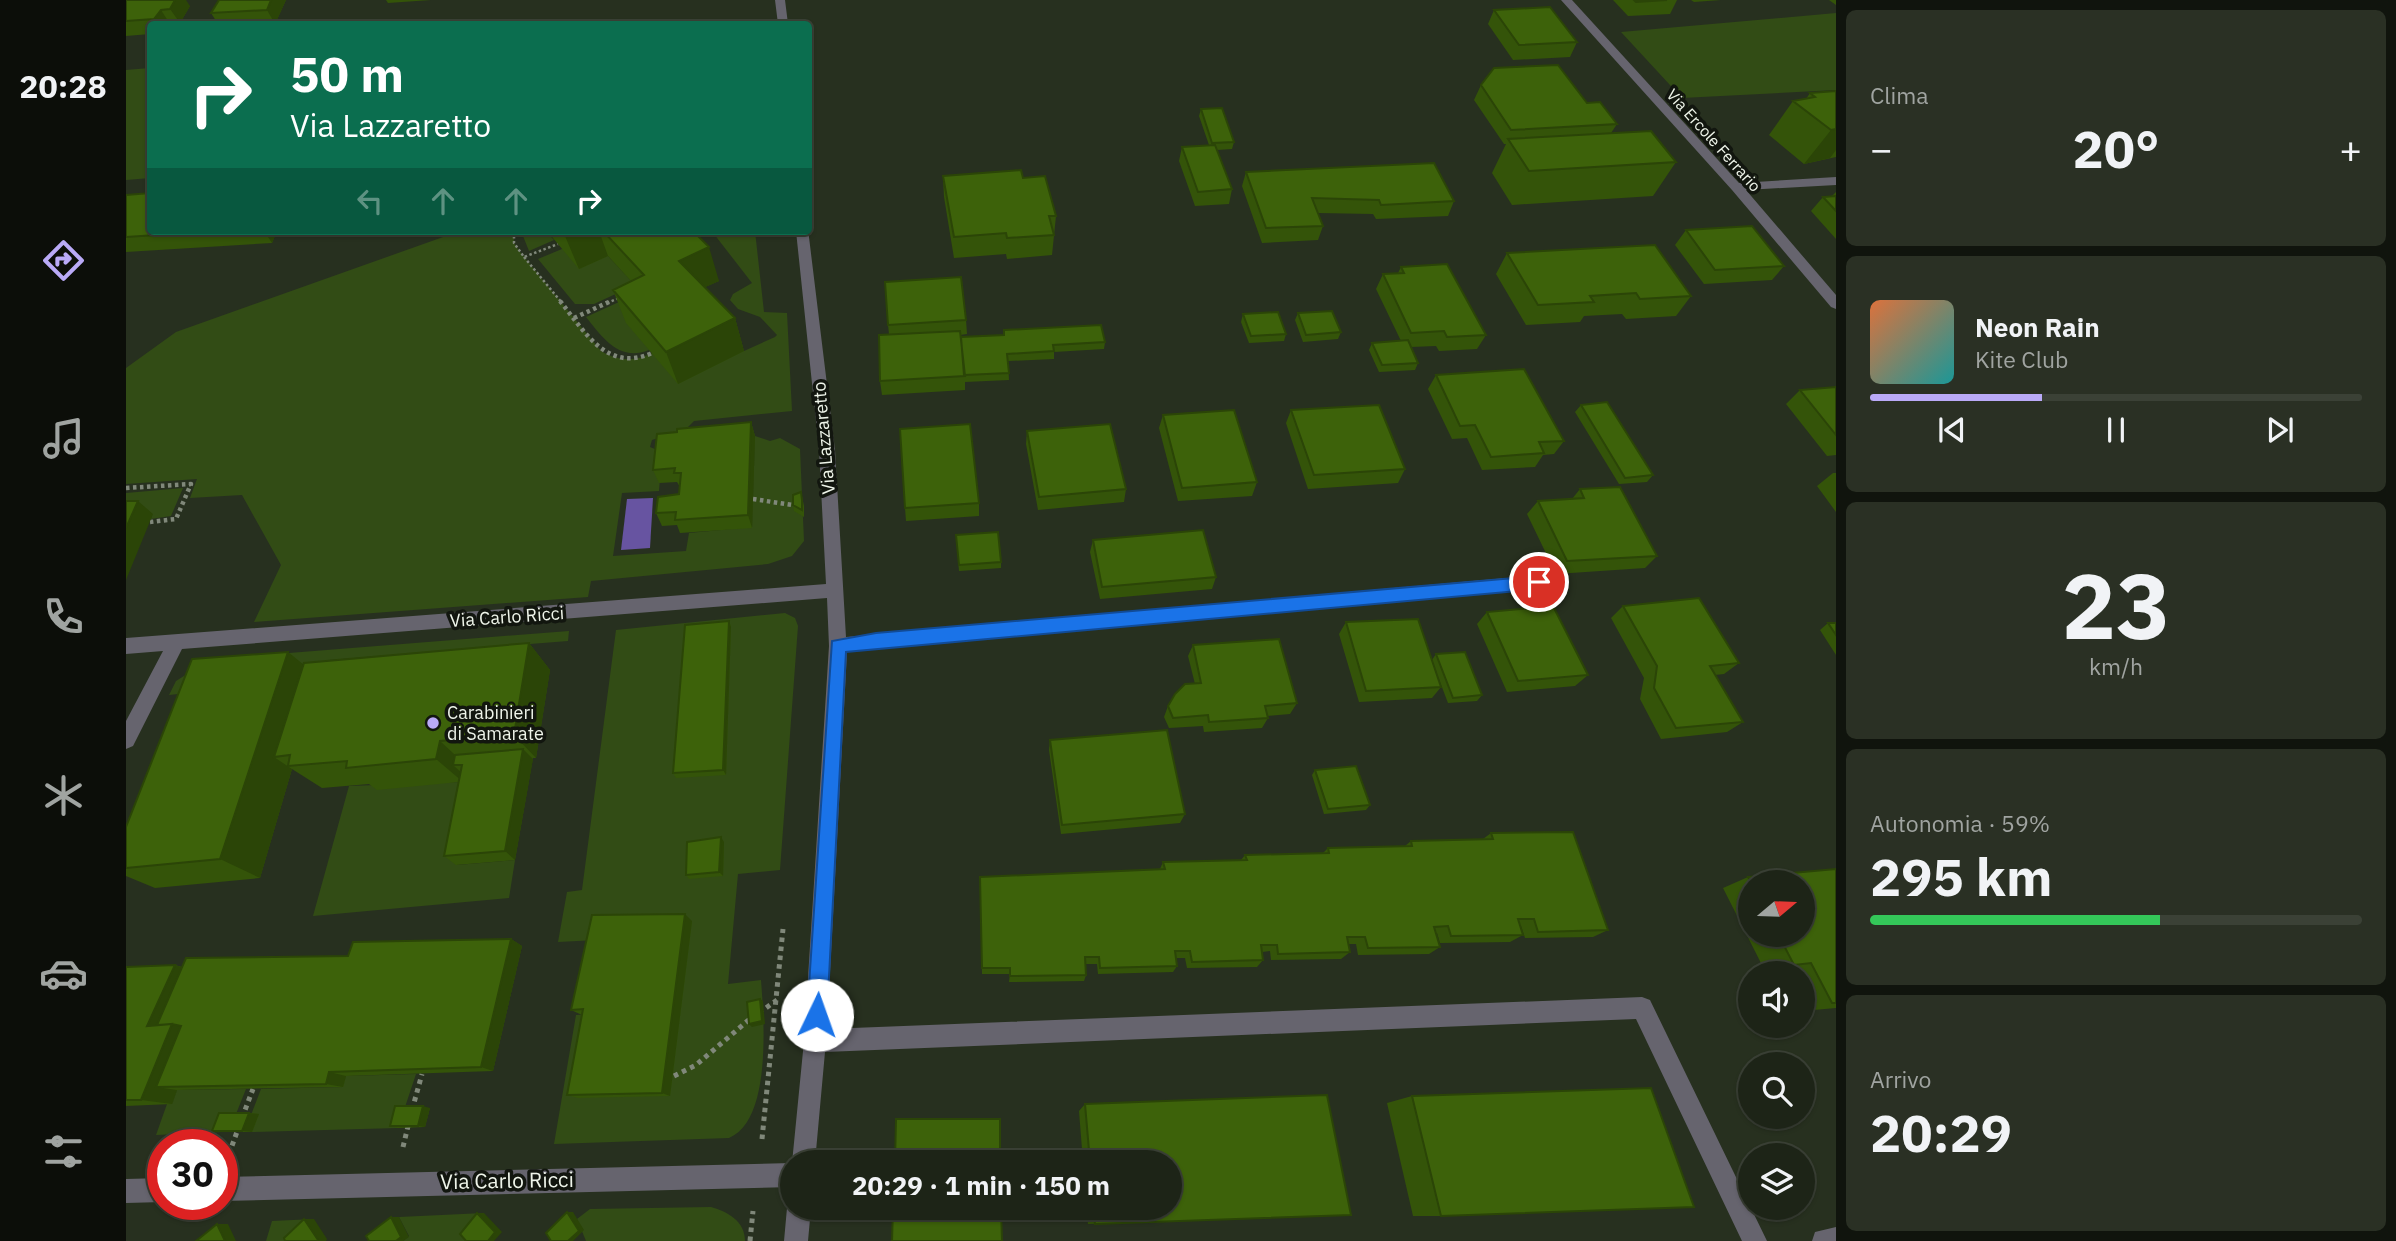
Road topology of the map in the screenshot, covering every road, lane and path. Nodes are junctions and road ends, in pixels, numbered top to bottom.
1 (780, 0) edge
2 (1566, 0) edge
3 (783, 21) edge
4 (1836, 181) edge
5 (1736, 187) junction
6 (514, 235) edge
7 (803, 235) edge
8 (558, 244) dead end
9 (524, 257) junction
10 (628, 294) edge
11 (1836, 304) edge
12 (574, 318) junction
13 (652, 353) edge
14 (126, 488) edge
15 (753, 499) dead end
16 (804, 506) edge
17 (150, 522) dead end
18 (1539, 582) dead end
19 (836, 590) junction
20 (177, 642) junction
21 (126, 646) edge
22 (838, 646) junction
23 (126, 740) edge
24 (784, 917) dead end
25 (777, 1000) junction
26 (816, 1041) junction
27 (422, 1074) edge
28 (674, 1076) dead end
29 (253, 1089) edge
30 (407, 1127) edge
31 (238, 1129) edge
32 (804, 1150) edge
33 (756, 1175) junction
34 (780, 1175) edge
35 (238, 1189) edge
36 (147, 1190) edge
37 (126, 1191) edge
38 (798, 1220) edge
39 (1836, 1239) edge
40 (750, 1241) edge
41 (796, 1241) edge
42 (1755, 1241) edge
43 (1824, 1241) edge

1 - 3 street
2 - 5 street, Via Ercole Ferrario
4 - 5 street
5 - 11 street, Via Ercole Ferrario
6 - 9 path
7 - 19 street, Via Lazzaretto
8 - 9 path
9 - 12 path
10 - 12 path
12 - 13 path
14 - 17 path
15 - 16 path
18 - 22 street
19 - 20 street, Via Carlo Ricci
19 - 22 street, Via Lazzaretto
20 - 21 street, Via Carlo Ricci
20 - 23 street
22 - 26 street, Via Lazzaretto
24 - 25 path
25 - 28 path
25 - 33 path
26 - 32 street, Via Lazzaretto
26 - 42 street
27 - 30 path
29 - 31 path
33 - 34 street, Via Carlo Ricci
33 - 35 street, Via Carlo Ricci
33 - 40 path
36 - 37 street
38 - 41 street
39 - 43 street

